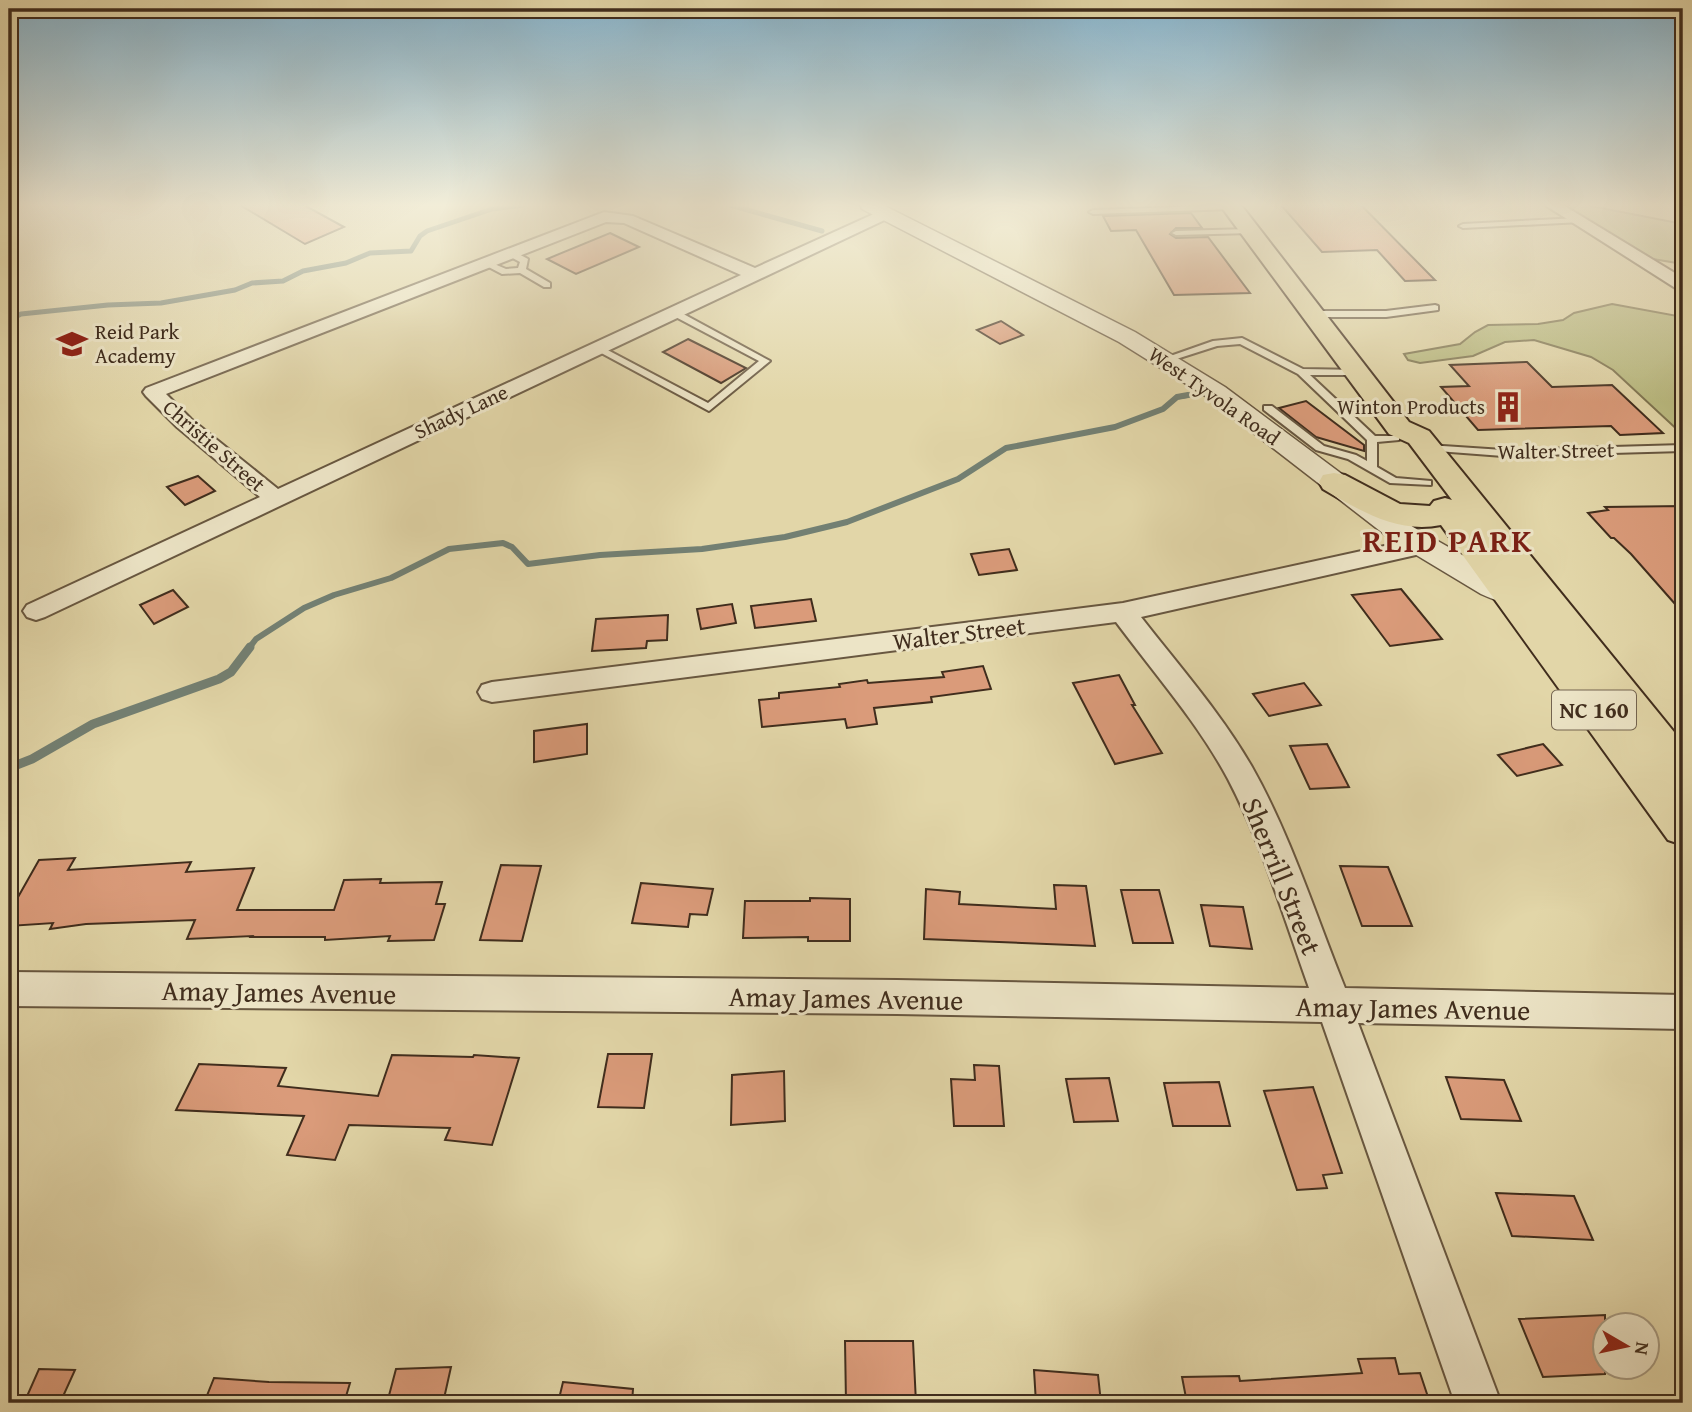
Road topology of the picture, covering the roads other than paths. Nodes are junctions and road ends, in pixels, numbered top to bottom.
1 (462, 271) edge
2 (523, 271) edge
3 (747, 271) edge
4 (760, 271) edge
5 (998, 271) edge
6 (1280, 271) edge
7 (1660, 271) edge
8 (754, 274) junction
9 (547, 285) dead end
10 (1683, 285) edge
11 (1435, 308) dead end
12 (673, 312) junction
13 (1313, 314) junction
14 (597, 348) junction
15 (1164, 360) junction
16 (1301, 372) junction
17 (1357, 372) junction
18 (1268, 408) dead end
19 (1389, 435) junction
20 (1429, 448) junction
21 (1683, 448) edge
22 (1372, 469) junction
23 (1334, 482) junction
24 (1427, 483) junction
25 (276, 499) junction
26 (1449, 513) junction
27 (1421, 546) junction
28 (1507, 593) junction
29 (1548, 598) junction
30 (36, 611) dead end
31 (1123, 612) junction
32 (492, 692) dead end
33 (1677, 755) edge
34 (1683, 827) edge
35 (9, 989) edge
36 (1334, 1006) junction
37 (1683, 1012) edge
38 (1478, 1403) edge

1 - 25 street, Christie Street
2 - 9 lane
3 - 8 street
4 - 8 street, Shady Lane
5 - 15 street, West Tyvola Road
6 - 13 main road, NC 160
7 - 10 street
8 - 12 street, Shady Lane
11 - 13 lane
12 - 14 street, Shady Lane
12 - 14 lane
13 - 17 main road, NC 160
14 - 25 street, Shady Lane
15 - 16 lane
15 - 23 street, West Tyvola Road
16 - 17 lane
16 - 19 lane
17 - 19 main road, NC 160
18 - 22 lane
19 - 20 main road, NC 160
19 - 22 lane
19 - 24 main road, NC 160
20 - 21 lane, Walter Street
20 - 29 main road, NC 160
22 - 24 lane
23 - 26 main road
23 - 27 street, West Tyvola Road
24 - 26 main road, NC 160
25 - 30 street, Shady Lane
26 - 28 main road, NC 160
27 - 28 street, West Tyvola Road
27 - 31 street, Walter Street
28 - 29 street, West Tyvola Road
28 - 34 main road, NC 160
29 - 33 main road, NC 160
31 - 32 street, Walter Street
31 - 36 street, Sherrill Street
35 - 36 street, Amay James Avenue
36 - 37 street, Amay James Avenue
36 - 38 street, Sherrill Street

